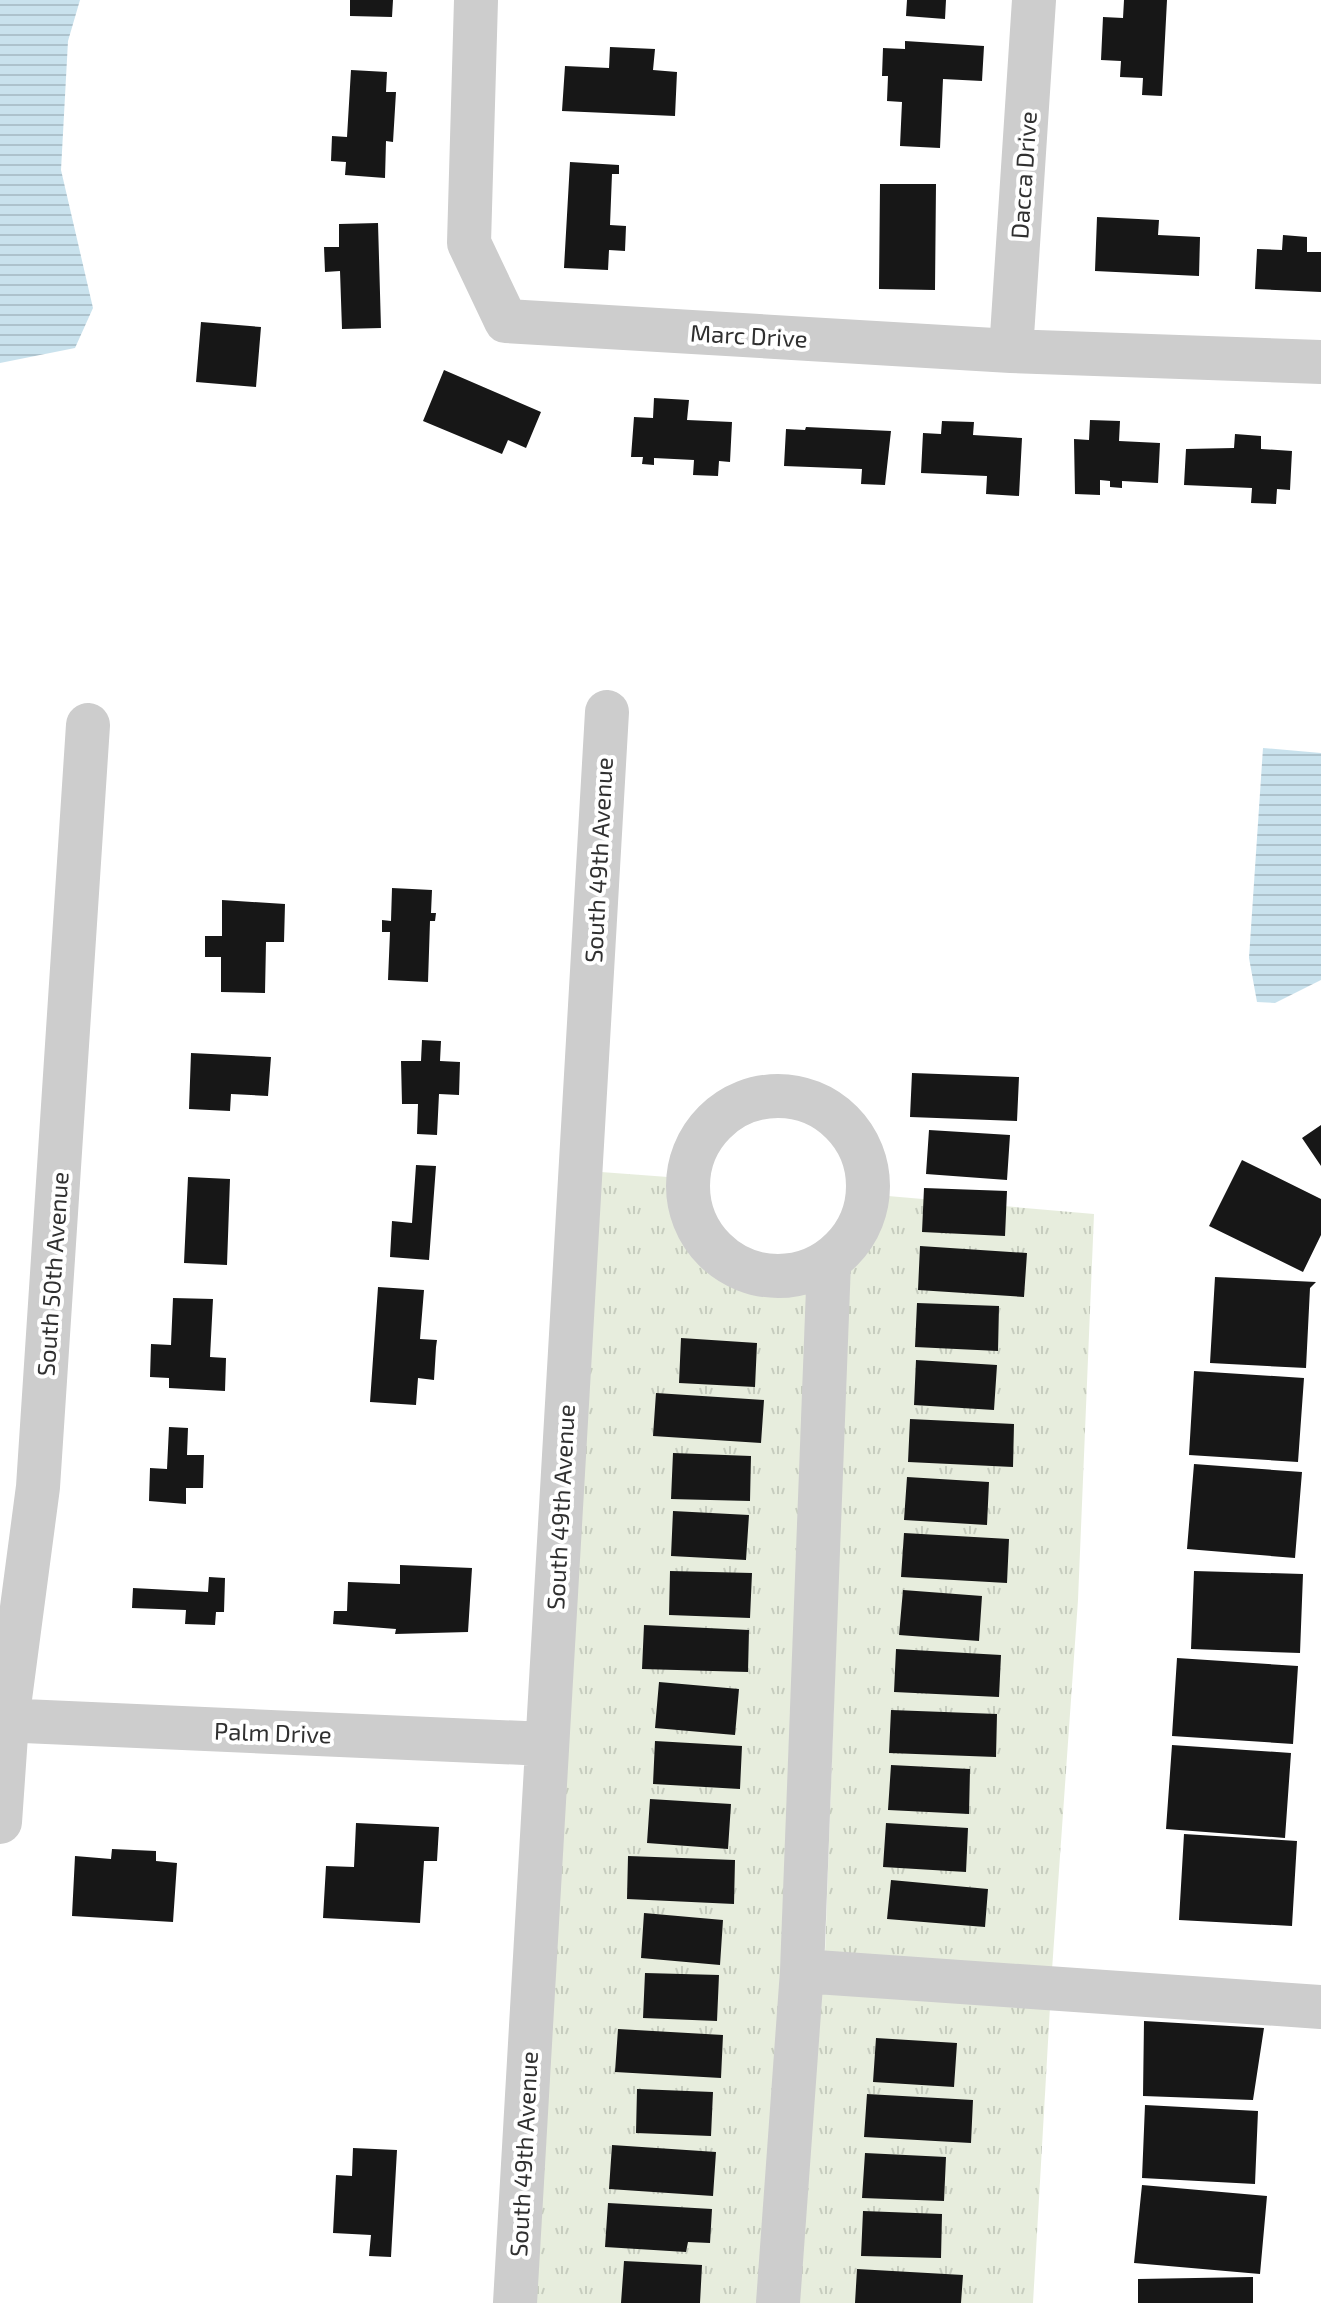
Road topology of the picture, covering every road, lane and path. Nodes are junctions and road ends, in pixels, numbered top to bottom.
1 (476, 0) edge
2 (1034, 0) edge
3 (1011, 351) junction
4 (1321, 362) edge
5 (607, 712) dead end
6 (88, 725) dead end
7 (829, 1262) junction
8 (3, 1721) edge
9 (546, 1744) junction
10 (0, 1822) edge
11 (802, 1971) junction
12 (1321, 2007) edge
13 (515, 2303) edge
14 (778, 2303) edge

1 - 3 street, Marc Drive
2 - 3 street, Dacca Drive
3 - 4 street, Marc Drive
5 - 9 street, South 49th Avenue
6 - 8 street, South 50th Avenue
7 - 7 street
7 - 11 street
8 - 9 street, Palm Drive
8 - 10 street, South 50th Avenue
9 - 13 street, South 49th Avenue
11 - 12 street
11 - 14 street

